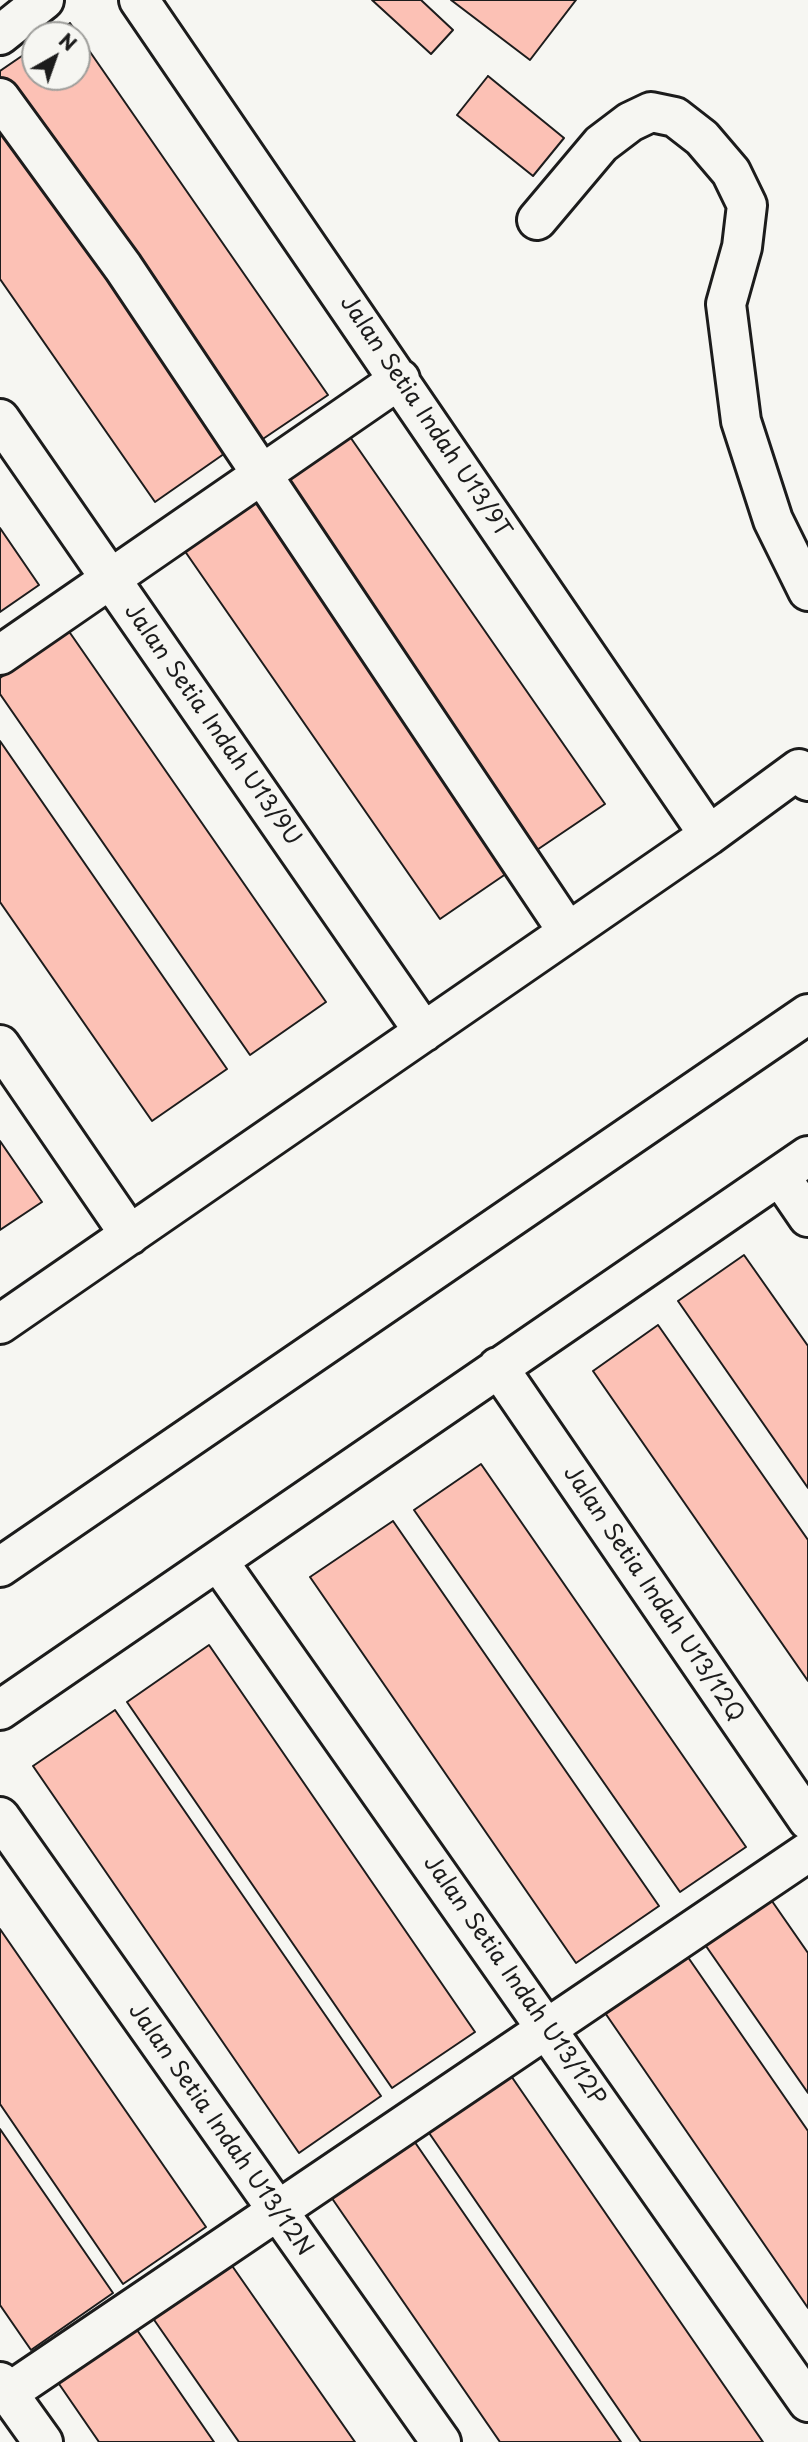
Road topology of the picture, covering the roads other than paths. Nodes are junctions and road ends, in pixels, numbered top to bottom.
1 (44, 0) edge
2 (139, 0) edge
3 (0, 35) edge
4 (0, 98) edge
5 (537, 220) dead end
6 (400, 379) junction
7 (0, 419) edge
8 (262, 474) junction
9 (111, 579) junction
10 (808, 590) edge
11 (0, 655) edge
12 (808, 781) edge
13 (709, 835) junction
14 (568, 932) junction
15 (808, 1014) edge
16 (424, 1032) junction
17 (0, 1045) edge
18 (794, 1166) edge
19 (808, 1217) edge
20 (130, 1235) junction
21 (0, 1324) edge
22 (498, 1367) junction
23 (218, 1561) junction
24 (0, 1567) edge
25 (0, 1710) edge
26 (0, 1817) edge
27 (808, 1820) edge
28 (808, 1852) edge
29 (548, 2029) junction
30 (277, 2211) junction
31 (4, 2388) edge
32 (808, 2402) edge
33 (43, 2442) edge
34 (441, 2442) edge

1 - 3 street
2 - 6 street, Jalan Setia Indah U13/9T
4 - 8 street
5 - 10 street
6 - 8 street
6 - 13 street, Jalan Setia Indah U13/9T
7 - 9 street, Jalan Setia Indah U13/9U
8 - 9 street
8 - 14 street
9 - 11 street
9 - 16 street, Jalan Setia Indah U13/9U
12 - 13 street
13 - 14 street
14 - 16 street
15 - 24 street
16 - 20 street
17 - 20 street
18 - 19 street
18 - 22 street
20 - 21 street
22 - 23 street
22 - 27 street, Jalan Setia Indah U13/12Q
23 - 25 street
23 - 29 street, Jalan Setia Indah U13/12P
26 - 30 street, Jalan Setia Indah U13/12N
28 - 29 street
29 - 30 street
29 - 32 street, Jalan Setia Indah U13/12P
30 - 31 street
30 - 34 street, Jalan Setia Indah U13/12N
31 - 33 street

